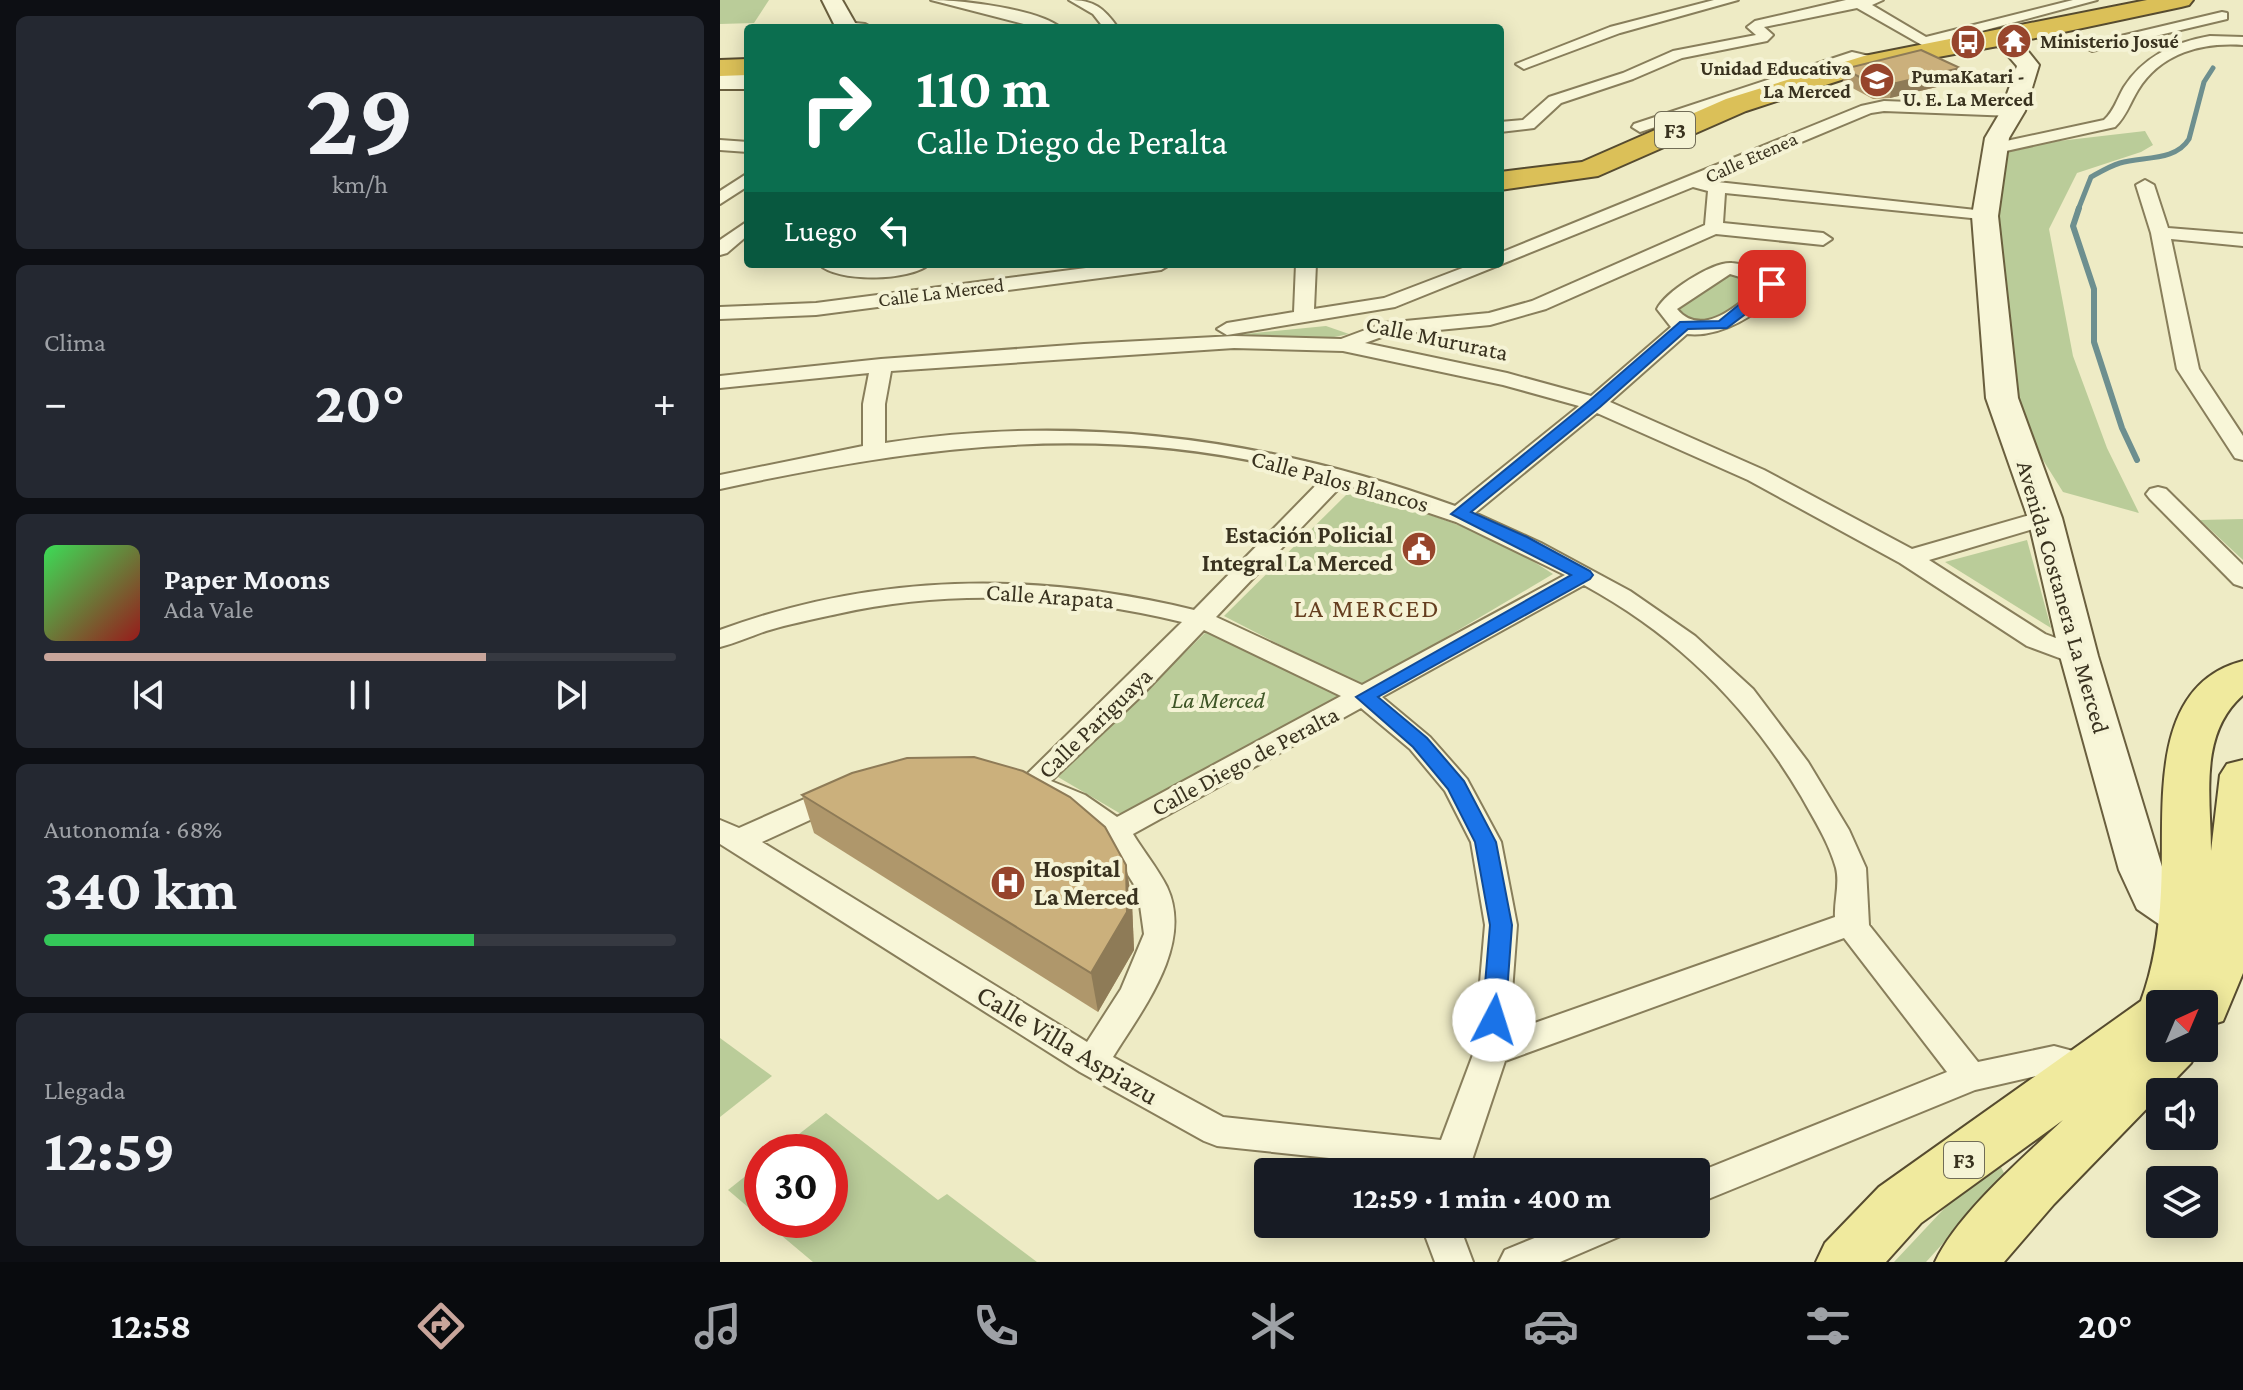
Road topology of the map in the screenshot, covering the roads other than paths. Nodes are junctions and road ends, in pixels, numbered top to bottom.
1 (832, 0) edge
2 (938, 0) edge
3 (1076, 0) edge
4 (1731, 0) edge
5 (1876, 0) edge
6 (2090, 0) edge
7 (2181, 0) edge
8 (1855, 2) edge
9 (2062, 4) edge
10 (2222, 16) dead end
11 (851, 24) edge
12 (1041, 24) edge
13 (1108, 24) edge
14 (1998, 39) junction
15 (2243, 41) edge
16 (1930, 45) junction
17 (2092, 47) dead end
18 (1873, 61) junction
19 (1524, 64) dead end
20 (744, 67) edge
21 (720, 68) edge
22 (720, 82) edge
23 (744, 82) edge
24 (2013, 111) junction
25 (1504, 127) edge
26 (1640, 127) dead end
27 (720, 145) edge
28 (744, 146) edge
29 (1997, 148) junction
30 (1504, 180) edge
31 (744, 181) edge
32 (1689, 184) junction
33 (2145, 185) dead end
34 (1717, 186) junction
35 (720, 199) edge
36 (1985, 216) junction
37 (744, 229) edge
38 (1707, 231) junction
39 (2160, 233) junction
40 (1823, 239) dead end
41 (2243, 240) edge
42 (720, 249) edge
43 (1504, 258) edge
44 (840, 268) edge
45 (894, 268) edge
46 (1062, 268) edge
47 (1129, 268) edge
48 (1306, 268) edge
49 (1480, 268) edge
50 (1736, 269) junction
51 (1088, 273) junction
52 (720, 313) edge
53 (1304, 318) junction
54 (1685, 325) junction
55 (1112, 345) junction
56 (1343, 345) junction
57 (1084, 350) junction
58 (881, 365) junction
59 (720, 374) edge
60 (720, 382) edge
61 (1595, 404) junction
62 (874, 452) junction
63 (2243, 453) edge
64 (1337, 477) junction
65 (720, 482) edge
66 (2158, 494) dead end
67 (1459, 514) junction
68 (2045, 518) junction
69 (1909, 558) junction
70 (1584, 575) junction
71 (2243, 579) edge
72 (1201, 619) junction
73 (720, 639) edge
74 (2079, 656) junction
75 (2243, 674) edge
76 (1365, 697) junction
77 (2243, 775) edge
78 (858, 788) edge
79 (1116, 831) junction
80 (729, 836) edge
81 (2208, 913) junction
82 (1852, 923) junction
83 (2173, 990) edge
84 (2212, 990) edge
85 (2146, 1034) edge
86 (1491, 1052) junction
87 (1092, 1062) junction
88 (2146, 1062) edge
89 (1970, 1077) junction
90 (2109, 1082) junction
91 (1408, 1158) edge
92 (1453, 1158) edge
93 (1710, 1183) edge
94 (1445, 1238) edge
95 (1576, 1238) edge
96 (1454, 1262) edge
97 (1518, 1262) edge
98 (1847, 1262) edge
99 (1966, 1262) edge

1 - 11 main road
2 - 12 street
3 - 13 street
4 - 19 street
5 - 8 street
6 - 9 street
7 - 14 highway, F3
8 - 16 street
8 - 25 street
9 - 16 street
10 - 17 street
14 - 16 highway, F3
14 - 24 main road, Avenida Costanera La Merced
15 - 29 street
16 - 18 highway, F3
18 - 26 street
18 - 30 highway, F3
20 - 21 highway
22 - 23 main road
24 - 29 main road, Avenida Costanera La Merced
24 - 32 street, Calle Etenea
27 - 28 street
29 - 36 main road, Avenida Costanera La Merced
31 - 35 street
32 - 34 street
32 - 43 street, Calle Etenea
33 - 39 street
34 - 36 street
34 - 38 street
36 - 68 main road, Avenida Costanera La Merced
37 - 42 street
38 - 40 street
38 - 50 street
38 - 56 street
39 - 41 street
39 - 63 street
44 - 45 street
46 - 51 street
47 - 51 street, Calle La Merced
48 - 53 street
49 - 53 street
50 - 54 street
50 - 54 street
51 - 52 street, Calle La Merced
53 - 55 street
54 - 61 street
55 - 57 street
55 - 59 street
56 - 57 street, Calle Mururata
56 - 61 street, Calle Mururata
57 - 58 street, Calle Mururata
58 - 60 street, Calle Mururata
58 - 62 street
61 - 67 street
61 - 69 street, Calle Mururata
62 - 64 street, Calle Palos Blancos
62 - 65 street, Calle Palos Blancos
64 - 67 street, Calle Palos Blancos
64 - 72 street, Calle Pariguaya
66 - 71 street
67 - 70 street, Calle Palos Blancos
68 - 69 street
68 - 74 main road, Avenida Costanera La Merced
69 - 74 street, Calle Mururata
70 - 76 street, Calle Diego de Peralta
70 - 82 street, Calle Palos Blancos
72 - 73 street, Calle Arapata
72 - 76 street, Calle Arapata
72 - 79 street, Calle Pariguaya
74 - 81 main road, Avenida Costanera La Merced
75 - 81 main road
76 - 79 street, Calle Diego de Peralta
76 - 86 street, Calle Arapata
77 - 81 main road
78 - 80 street
79 - 87 street
80 - 87 street, Calle Villa Aspiazu
81 - 83 main road
81 - 84 main road
82 - 86 street
82 - 89 street
85 - 90 main road, F3
86 - 92 street, Calle Arapata
87 - 91 street, Calle Villa Aspiazu
88 - 90 main road, F3
89 - 90 street
89 - 93 street
90 - 98 main road, F3
90 - 99 main road, F3
94 - 96 street
95 - 97 street

